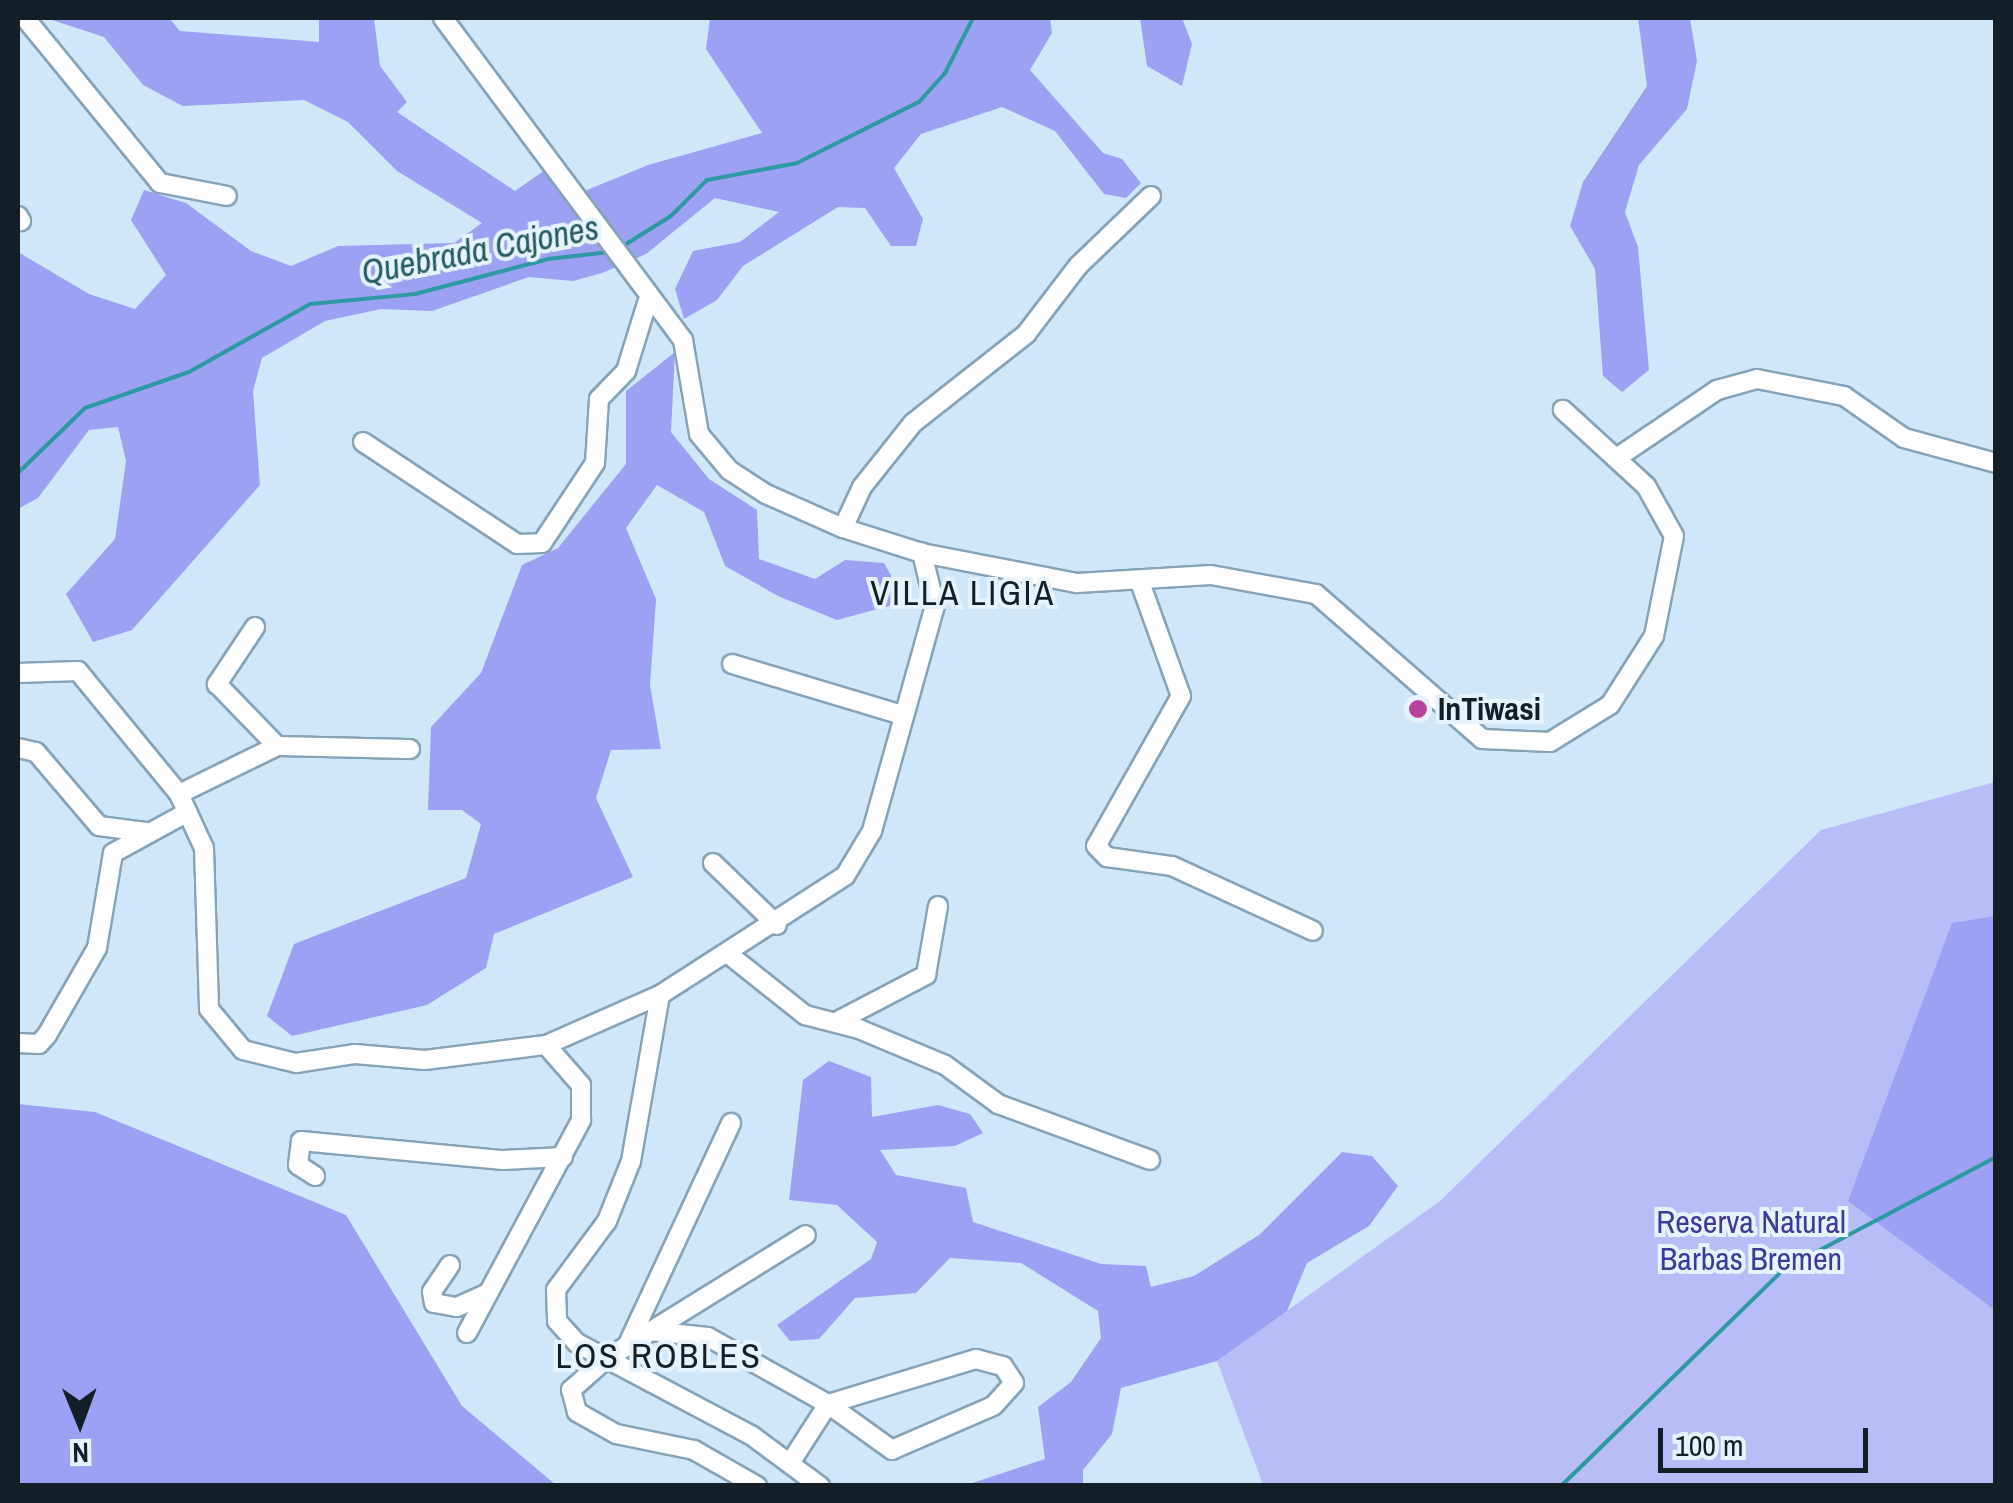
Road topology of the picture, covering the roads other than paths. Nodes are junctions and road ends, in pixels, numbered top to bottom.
1 (25, 18) edge
2 (443, 18) edge
3 (226, 196) dead end
4 (1151, 196) dead end
5 (648, 300) junction
6 (1563, 410) dead end
7 (363, 442) dead end
8 (1618, 456) junction
9 (1996, 463) edge
10 (843, 528) junction
11 (922, 553) junction
12 (1141, 585) junction
13 (255, 628) dead end
14 (732, 664) dead end
15 (18, 673) edge
16 (902, 714) junction
17 (277, 746) junction
18 (18, 748) edge
19 (410, 750) dead end
20 (183, 803) junction
21 (152, 832) junction
22 (713, 863) dead end
23 (938, 906) dead end
24 (777, 924) junction
25 (1313, 931) dead end
26 (727, 953) junction
27 (660, 995) junction
28 (836, 1022) junction
29 (18, 1043) edge
30 (546, 1046) junction
31 (731, 1122) dead end
32 (563, 1157) junction
33 (1150, 1160) dead end
34 (315, 1176) dead end
35 (806, 1235) dead end
36 (450, 1265) dead end
37 (484, 1294) junction
38 (651, 1331) junction
39 (467, 1333) dead end
40 (628, 1345) junction
41 (606, 1359) junction
42 (828, 1404) junction
43 (792, 1460) junction
44 (756, 1486) edge
45 (820, 1486) edge

1 - 3 street
2 - 5 street
4 - 10 street
5 - 7 street
5 - 10 street
6 - 8 street
8 - 9 street
8 - 12 street
10 - 11 street
11 - 12 street
11 - 16 street
12 - 25 street
13 - 17 street
14 - 16 street
15 - 20 street
16 - 24 street
17 - 19 street
17 - 20 street
18 - 21 street
20 - 21 street
20 - 30 street
21 - 29 street
22 - 24 street
23 - 28 street
24 - 26 street
26 - 27 street
26 - 28 street
27 - 30 street
27 - 41 street
28 - 33 street
30 - 32 street
31 - 40 street
32 - 34 street
32 - 37 street
35 - 38 street
36 - 37 street
37 - 39 street
38 - 40 street
38 - 42 street
40 - 41 street
41 - 43 street
41 - 44 street
42 - 42 street
42 - 43 street
43 - 45 street

